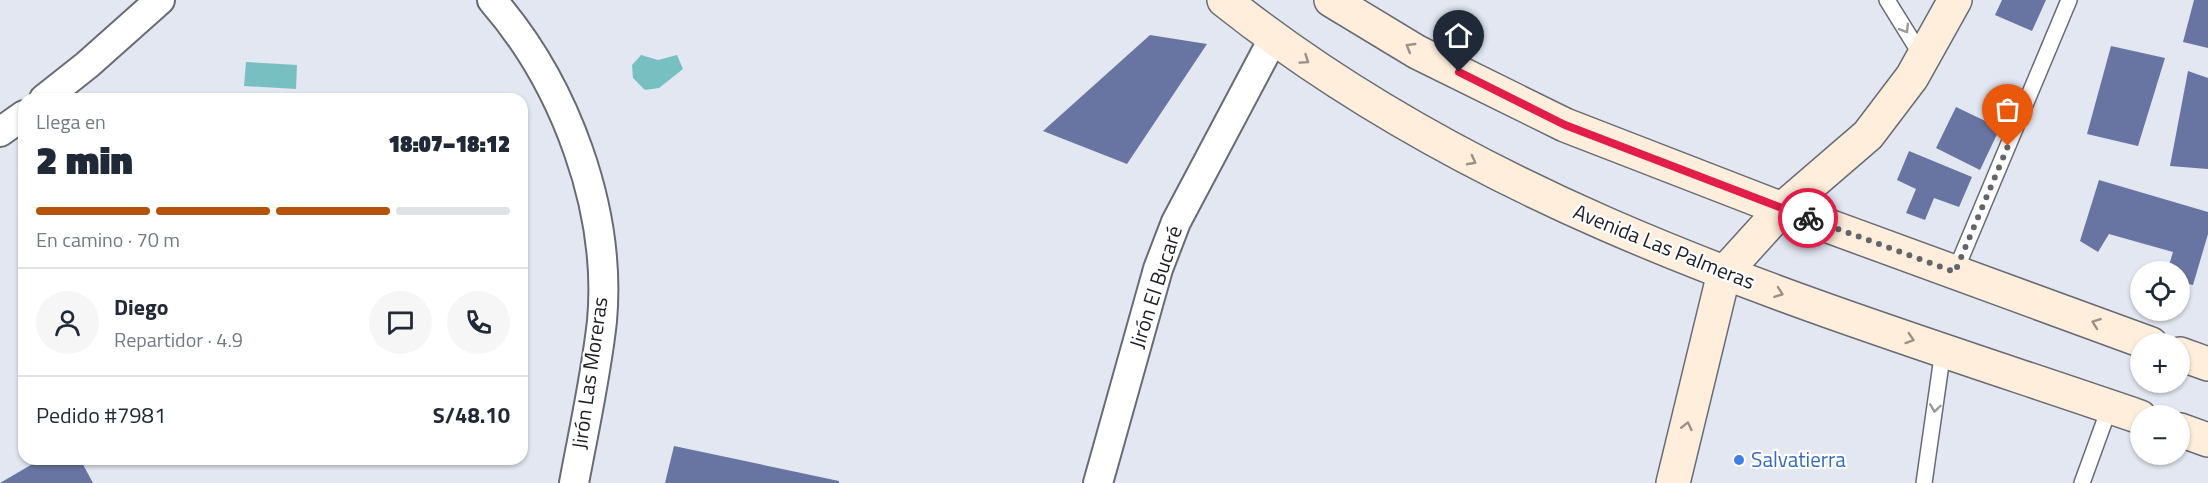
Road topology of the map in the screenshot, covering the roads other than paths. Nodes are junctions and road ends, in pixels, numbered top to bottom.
1 (160, 0) edge
2 (492, 0) edge
3 (1224, 0) edge
4 (1331, 0) edge
5 (1887, 0) edge
6 (1955, 0) edge
7 (2069, 0) edge
8 (1273, 39) junction
9 (1923, 58) junction
10 (52, 93) edge
11 (18, 119) edge
12 (0, 132) edge
13 (1782, 209) junction
14 (1955, 272) junction
15 (1724, 273) junction
16 (2130, 336) edge
17 (1943, 350) junction
18 (2190, 358) edge
19 (2208, 364) edge
20 (2110, 406) junction
21 (2130, 413) edge
22 (2190, 434) edge
23 (2208, 440) edge
24 (573, 483) edge
25 (1098, 483) edge
26 (1673, 483) edge
27 (1924, 483) edge
28 (2082, 483) edge

1 - 10 street
2 - 24 street, Jirón Las Moreras
3 - 8 main road, Avenida Las Palmeras
13 -> 4 main road
5 -> 9 lane
6 - 9 main road
7 - 14 lane
8 -> 15 main road, Avenida Las Palmeras
8 - 25 street, Jirón El Bucaré
9 - 13 main road
11 - 12 street
13 - 14 main road
13 - 15 main road
16 -> 14 main road
15 -> 17 main road, Avenida Las Palmeras
26 -> 15 main road
17 - 20 main road, Avenida Las Palmeras
17 -> 27 lane
18 - 19 main road
20 - 21 main road, Avenida Las Palmeras
20 - 28 lane
22 - 23 main road

